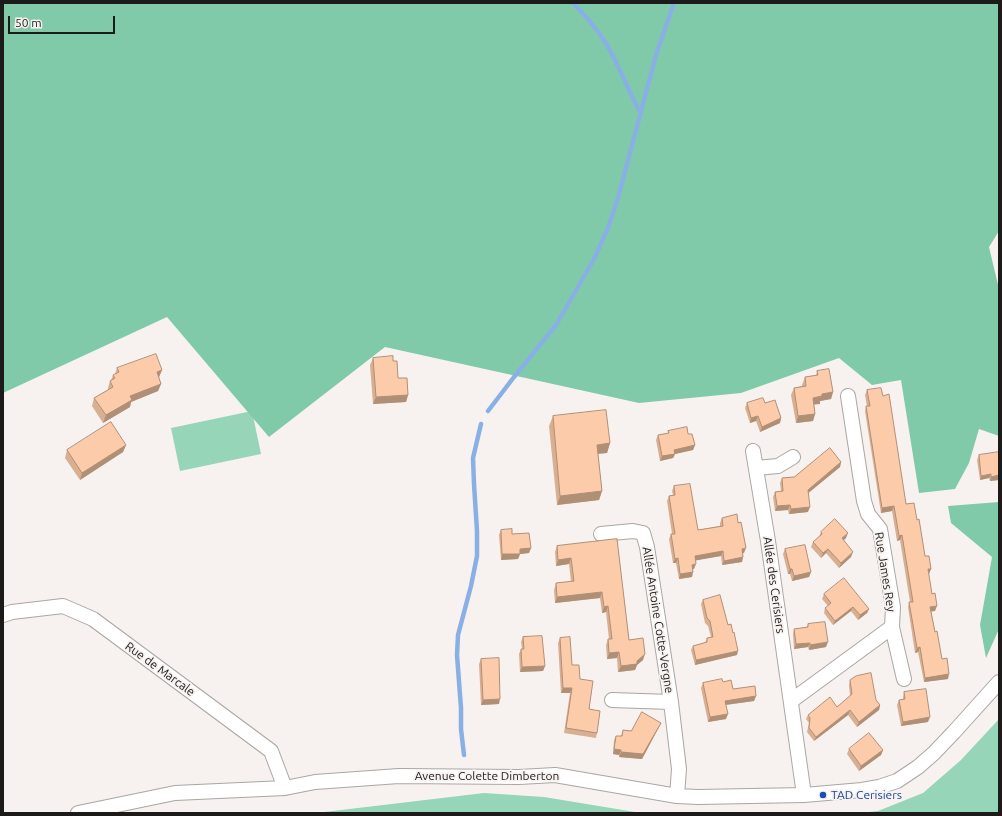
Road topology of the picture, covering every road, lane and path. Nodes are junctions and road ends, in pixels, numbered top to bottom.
1 (848, 396) dead end
2 (753, 451) dead end
3 (793, 457) dead end
4 (756, 468) junction
5 (601, 534) dead end
6 (3, 615) edge
7 (892, 627) junction
8 (904, 679) dead end
9 (999, 682) edge
10 (612, 700) dead end
11 (791, 701) junction
12 (671, 702) junction
13 (285, 788) junction
14 (804, 795) junction
15 (677, 796) junction
16 (78, 813) edge

1 - 7 street, Rue James Rey
2 - 4 street, Allée des Cerisiers
3 - 4 street
4 - 11 street, Allée des Cerisiers
5 - 12 street, Allée Antoine Cotte-Vergne
6 - 13 street, Rue de Marcale
7 - 8 street, Rue James Rey
7 - 11 street
9 - 14 street, Avenue Colette Dimberton
10 - 12 street, Allée Antoine Cotte-Vergne
11 - 14 street, Allée des Cerisiers
12 - 15 street, Allée Antoine Cotte-Vergne
13 - 15 street, Avenue Colette Dimberton
13 - 16 street, Avenue Colette Dimberton
14 - 15 street, Avenue Colette Dimberton

